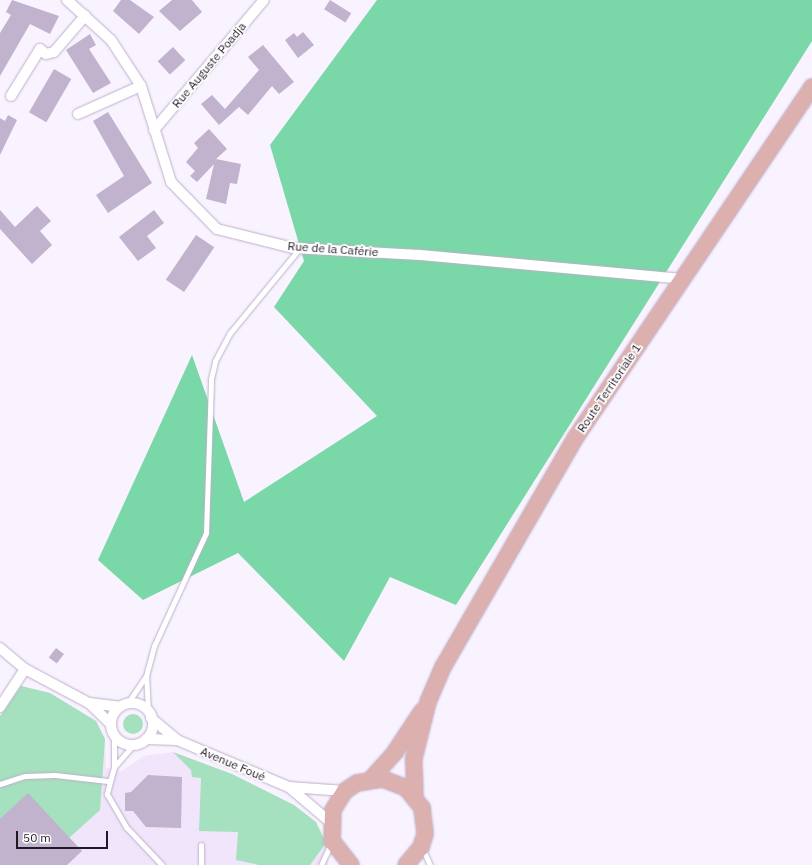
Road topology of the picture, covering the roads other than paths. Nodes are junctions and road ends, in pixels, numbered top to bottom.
1 (264, 0) edge
2 (69, 1) edge
3 (84, 16) junction
4 (141, 86) junction
5 (812, 87) edge
6 (11, 96) dead end
7 (78, 114) dead end
8 (154, 130) junction
9 (300, 248) junction
10 (683, 279) junction
11 (0, 648) edge
12 (25, 669) junction
13 (146, 676) junction
14 (428, 702) junction
15 (89, 703) junction
16 (123, 706) junction
17 (0, 707) edge
18 (149, 714) junction
19 (111, 724) junction
20 (114, 735) junction
21 (146, 739) junction
22 (178, 740) junction
23 (133, 745) junction
24 (114, 767) junction
25 (371, 779) junction
26 (108, 781) junction
27 (0, 784) edge
28 (289, 787) junction
29 (345, 791) junction
30 (415, 796) junction
31 (330, 822) junction
32 (332, 841) junction
33 (201, 845) dead end
34 (421, 846) junction
35 (346, 863) edge
36 (162, 865) edge
37 (201, 865) edge
38 (322, 865) edge
39 (406, 865) edge
40 (430, 865) edge

1 - 8 street, Rue Auguste Poadja
2 - 3 street, Rue de la Caférie
3 - 4 street, Rue de la Caférie
3 - 6 street
4 - 7 street
4 - 8 street, Rue de la Caférie
5 - 10 main road, Route Territoriale 1
8 - 9 street, Rue de la Caférie
9 - 10 street, Rue de la Caférie
9 - 13 lane
10 - 14 main road, Route Territoriale 1
11 - 12 street
12 - 15 street
12 - 17 street
13 - 16 lane
13 - 18 lane
14 - 25 main road, Route Territoriale 1
14 - 30 main road, Route Territoriale 1
15 - 16 street
15 - 19 street
16 - 18 street
16 - 19 street
18 - 21 street
18 - 22 street, Avenue Foué
19 - 20 street
20 - 23 street
20 - 24 lane
21 - 22 street, Avenue Foué
21 - 23 street
22 - 28 street, Avenue Foué
23 - 24 lane
24 - 26 lane
25 - 29 main road
25 - 30 main road
26 - 27 lane
26 - 36 lane
28 - 29 street, Avenue Foué
28 - 31 street, Avenue Foué
29 - 31 main road
30 - 34 main road
31 - 32 main road
32 - 35 main road
32 - 38 lane
33 - 37 lane
34 - 39 main road
34 - 40 lane

